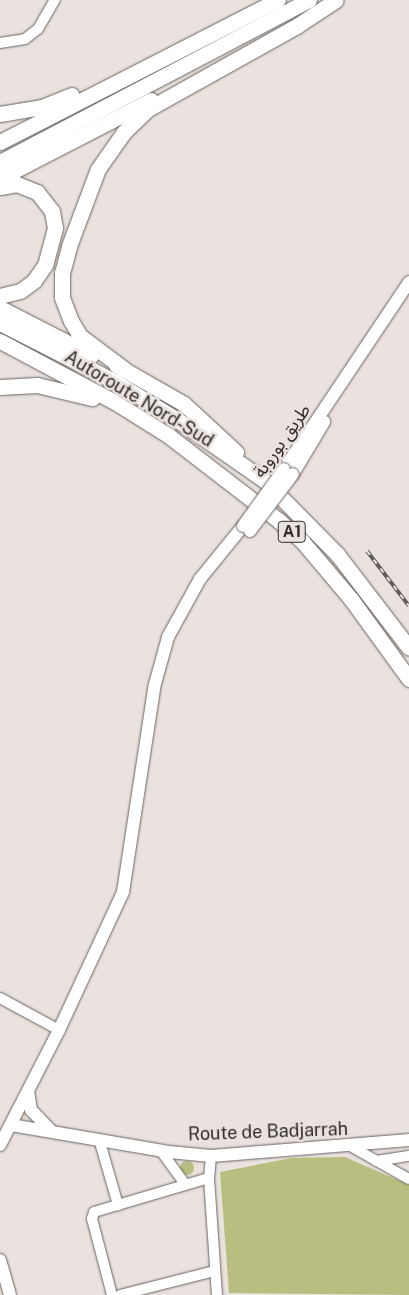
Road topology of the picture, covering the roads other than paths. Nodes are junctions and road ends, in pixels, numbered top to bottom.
1 (55, 0) edge
2 (278, 0) edge
3 (309, 0) edge
4 (336, 0) edge
5 (0, 43) edge
6 (247, 53) junction
7 (151, 67) junction
8 (0, 114) edge
9 (0, 142) edge
10 (0, 162) edge
11 (0, 178) edge
12 (0, 187) edge
13 (409, 282) edge
14 (0, 296) edge
15 (0, 308) edge
16 (0, 323) edge
17 (0, 341) edge
18 (124, 369) junction
19 (0, 388) edge
20 (143, 419) junction
21 (264, 480) junction
22 (409, 648) edge
23 (409, 679) edge
24 (0, 998) edge
25 (59, 1030) junction
26 (28, 1091) junction
27 (6, 1126) edge
28 (50, 1130) junction
29 (100, 1139) junction
30 (409, 1140) edge
31 (0, 1145) edge
32 (352, 1147) junction
33 (161, 1151) junction
34 (211, 1156) junction
35 (409, 1156) edge
36 (376, 1161) junction
37 (209, 1178) junction
38 (409, 1179) edge
39 (184, 1183) junction
40 (118, 1205) junction
41 (0, 1260) edge
42 (214, 1271) junction
43 (10, 1295) edge
44 (112, 1295) edge
45 (120, 1295) edge
46 (217, 1295) edge

1 - 5 street
2 - 7 highway
3 - 10 highway
4 - 6 highway
6 - 11 highway
6 - 18 highway
7 - 8 highway
7 - 9 highway
12 - 14 highway
13 - 25 main road, طريق بوروبة, bridge
15 - 18 highway
16 - 21 highway, Autoroute Nord-Sud / A1
17 - 20 highway, Autoroute Nord-Sud / A1
18 - 21 highway
19 - 20 highway
20 - 23 highway, Autoroute Nord-Sud / A1
21 - 22 highway, Autoroute Nord-Sud / A1
24 - 25 street
25 - 26 main road, طريق بوروبة
26 - 27 main road, طريق بوروبة
26 - 28 main road
27 - 28 main road, Route de Badjarrah
27 - 31 main road, طريق بوروبة
28 - 29 main road, Route de Badjarrah
29 - 33 main road, Route de Badjarrah
29 - 40 street
30 - 32 main road, Route de Badjarrah
32 - 34 main road, Route de Badjarrah
32 - 36 street
33 - 34 main road, Route de Badjarrah
33 - 39 street
34 - 37 street
35 - 36 street
36 - 38 street
37 - 39 street
37 - 42 street
39 - 40 street
40 - 44 street
41 - 43 main road
42 - 45 street
42 - 46 street

